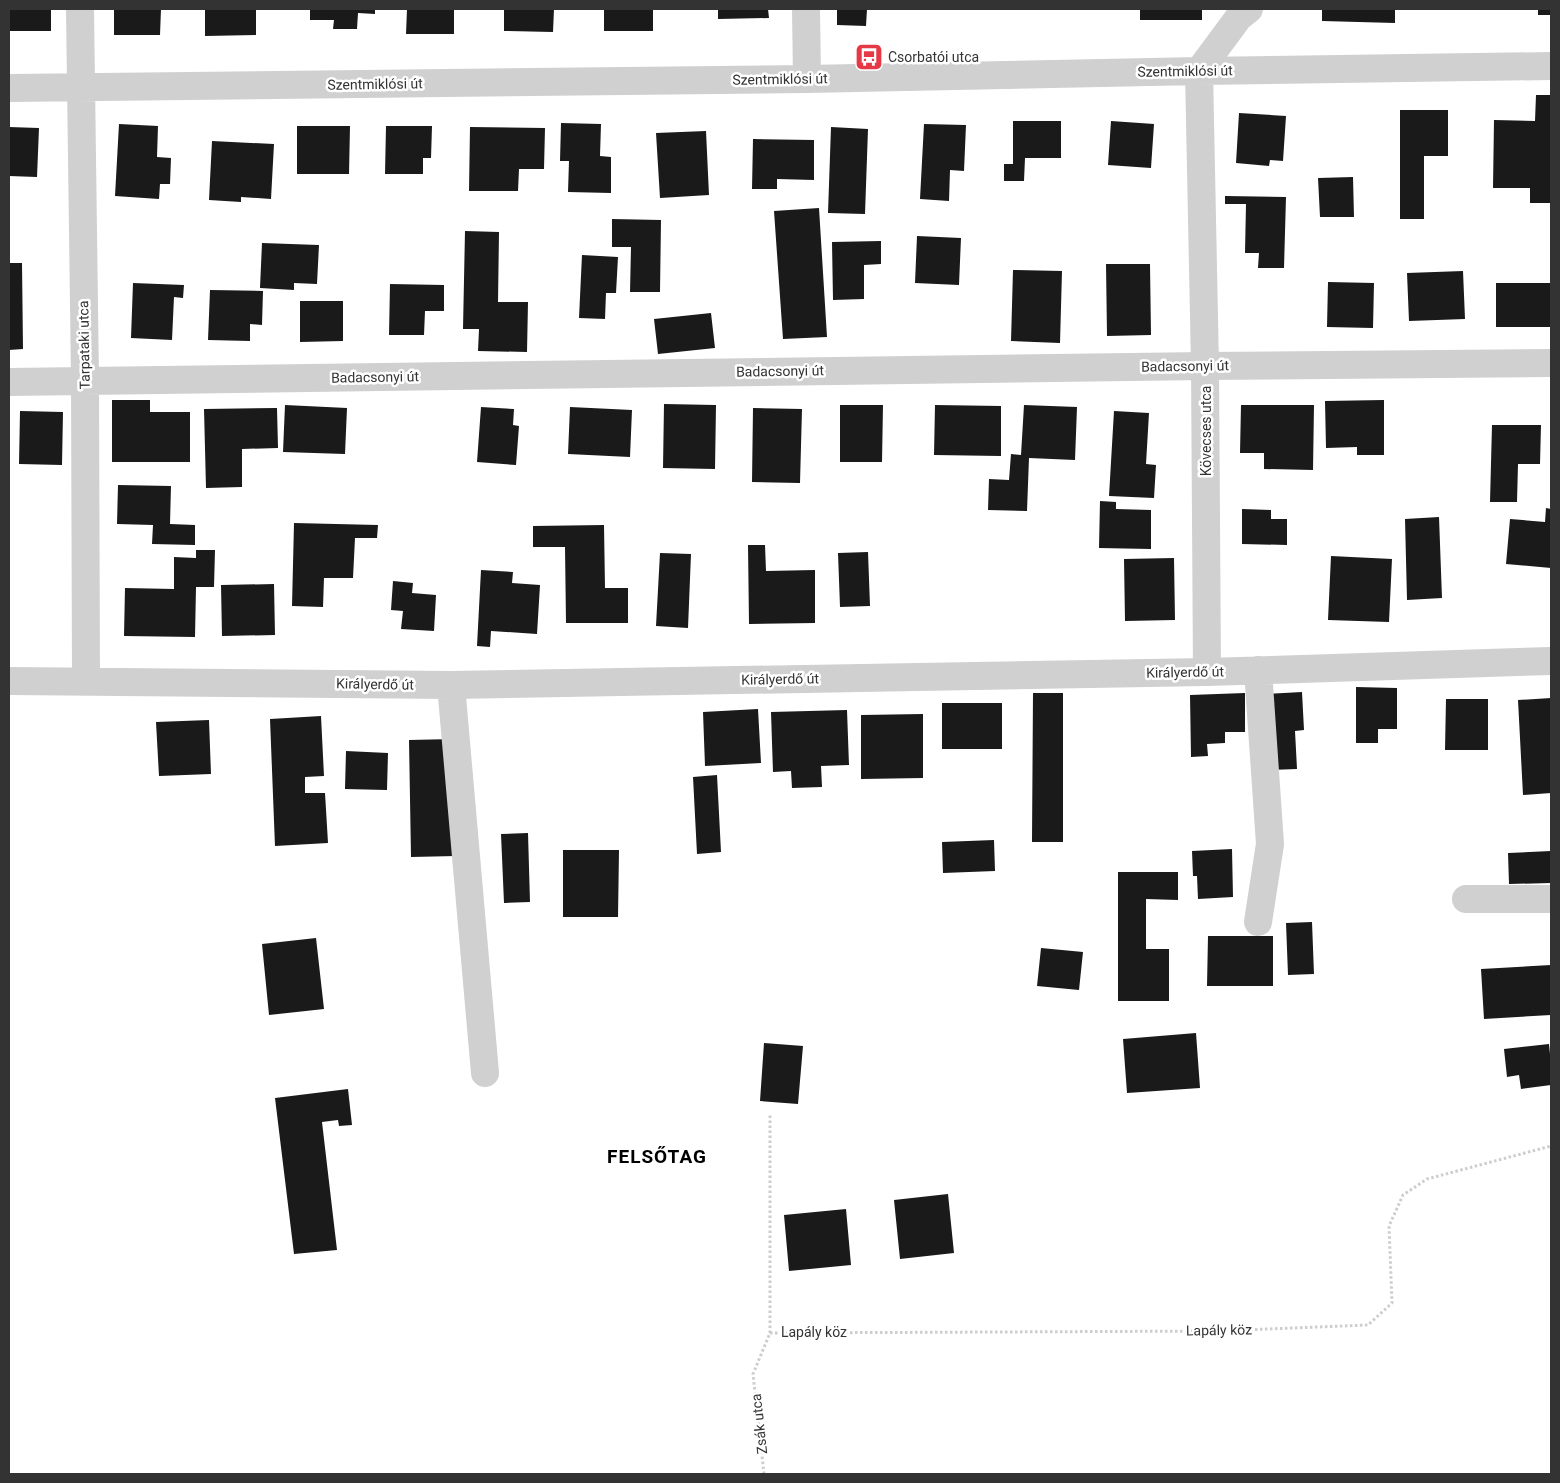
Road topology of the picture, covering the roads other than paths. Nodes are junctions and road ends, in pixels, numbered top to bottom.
1 (80, 9) edge
2 (806, 9) edge
3 (1249, 9) edge
4 (1551, 66) edge
5 (1199, 71) junction
6 (807, 79) junction
7 (9, 88) edge
8 (81, 88) junction
9 (1551, 363) edge
10 (1205, 366) junction
11 (85, 380) junction
12 (9, 382) edge
13 (1551, 661) edge
14 (1258, 670) junction
15 (1207, 672) junction
16 (9, 681) edge
17 (86, 681) junction
18 (451, 685) junction
19 (1466, 899) dead end
20 (1551, 899) edge
21 (1258, 922) dead end
22 (485, 1073) dead end

1 - 8 street, Tarpataki utca
2 - 6 street
3 - 5 street
4 - 5 street, Szentmiklósi út
5 - 6 street, Szentmiklósi út
5 - 10 street, Kövecses utca
6 - 8 street, Szentmiklósi út
7 - 8 street, Szentmiklósi út
8 - 11 street, Tarpataki utca
9 - 10 street, Badacsonyi út
10 - 11 street, Badacsonyi út
10 - 15 street, Kövecses utca
11 - 12 street, Badacsonyi út
11 - 17 street, Tarpataki utca
13 - 14 street, Királyerdő út
14 - 15 street, Királyerdő út
14 - 21 street
15 - 18 street, Királyerdő út
16 - 17 street, Királyerdő út
17 - 18 street, Királyerdő út
18 - 22 street
19 - 20 street

